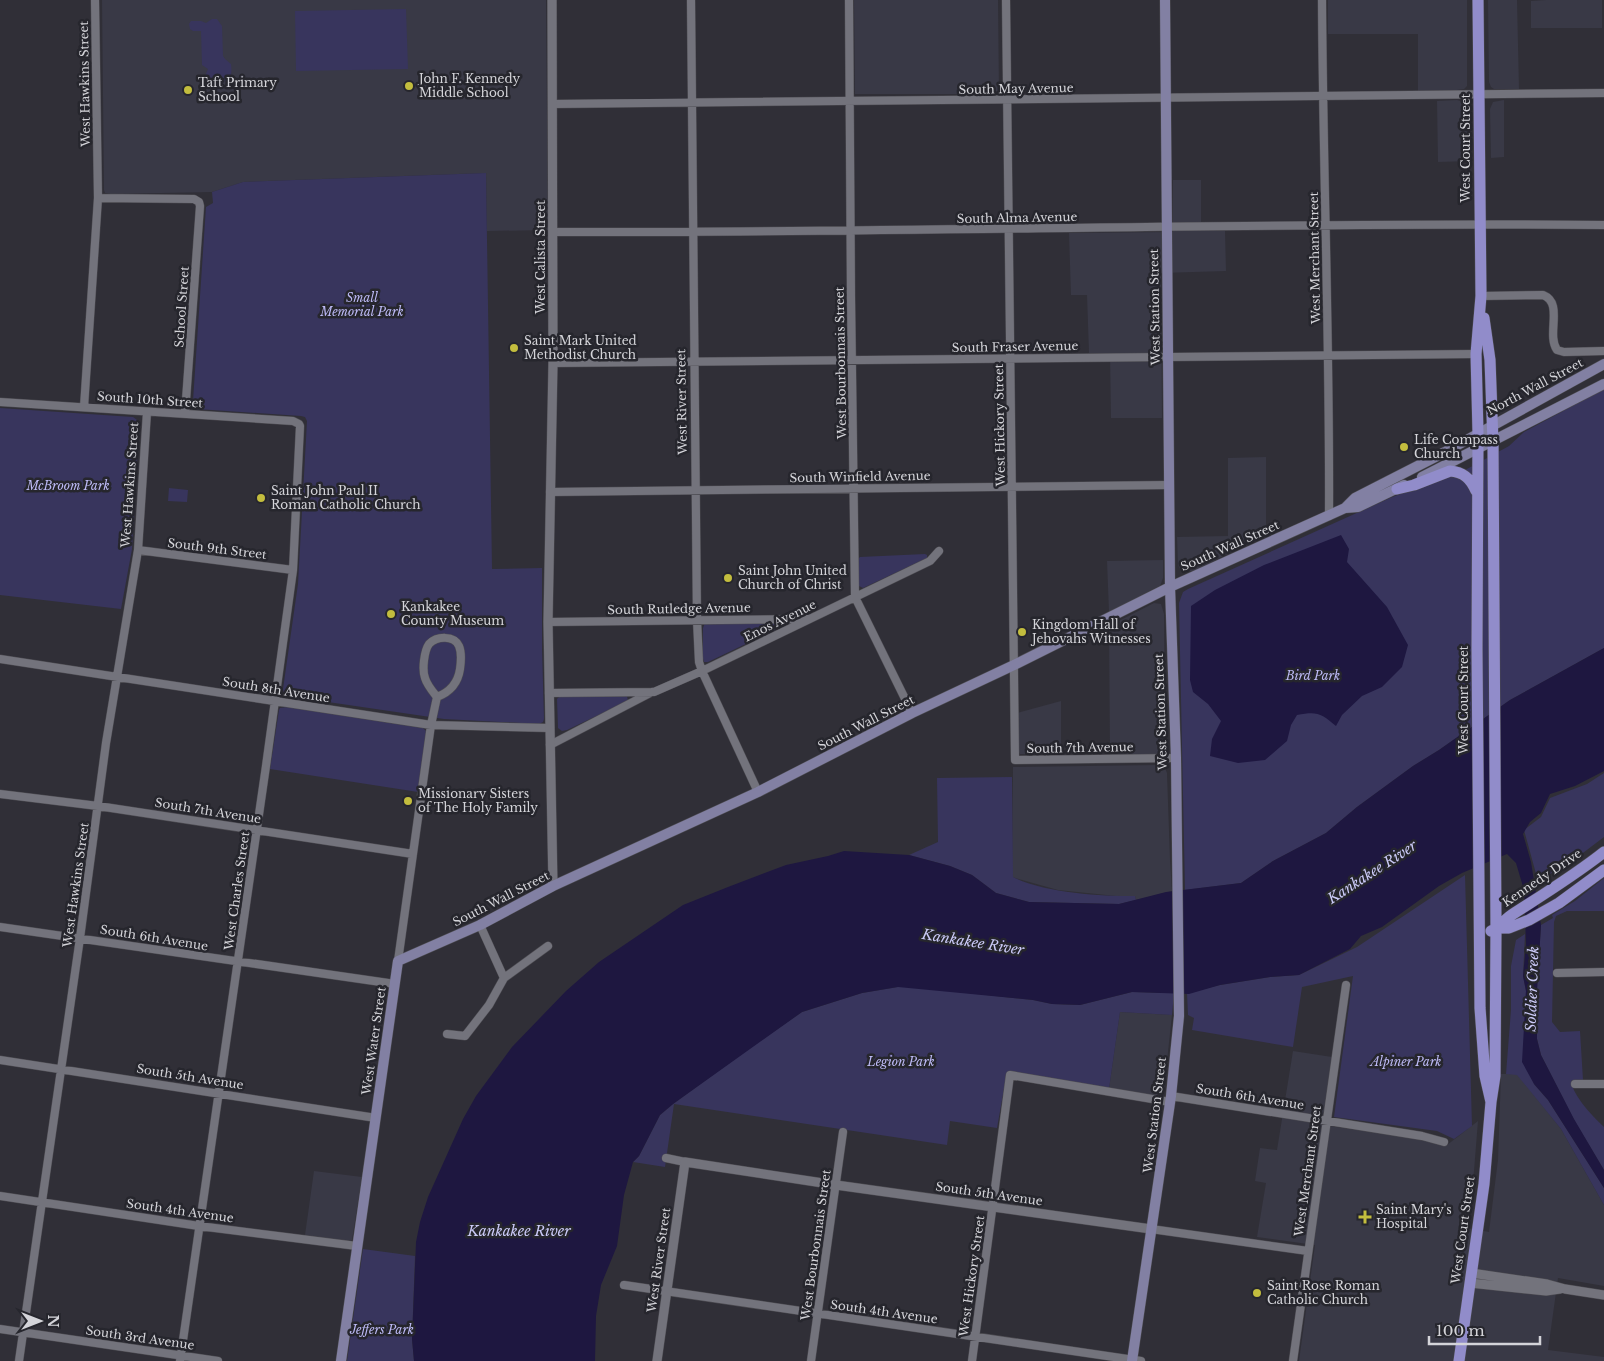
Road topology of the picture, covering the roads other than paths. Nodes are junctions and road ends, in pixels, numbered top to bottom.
1 (95, 0) edge
2 (552, 0) edge
3 (691, 0) edge
4 (849, 0) edge
5 (1006, 0) edge
6 (1165, 0) edge
7 (1322, 0) edge
8 (1478, 0) edge
9 (1604, 93) edge
10 (1479, 96) junction
11 (1323, 97) junction
12 (1166, 98) junction
13 (1008, 100) junction
14 (850, 102) junction
15 (692, 103) junction
16 (553, 104) junction
17 (98, 198) junction
18 (1325, 224) junction
19 (1480, 224) junction
20 (1604, 225) edge
21 (1167, 228) junction
22 (1009, 229) junction
23 (851, 231) junction
24 (553, 232) junction
25 (693, 232) junction
26 (1481, 296) junction
27 (1604, 351) edge
28 (1476, 354) junction
29 (1329, 355) junction
30 (1168, 357) junction
31 (1011, 358) junction
32 (853, 360) junction
33 (694, 361) junction
34 (554, 363) junction
35 (1604, 364) edge
36 (1604, 384) edge
37 (0, 402) edge
38 (84, 407) junction
39 (147, 412) junction
40 (185, 414) junction
41 (299, 424) joint
42 (1492, 425) junction
43 (1478, 433) junction
44 (1492, 442) junction
45 (1478, 449) junction
46 (1169, 485) junction
47 (1012, 486) junction
48 (854, 488) junction
49 (1397, 489) junction
50 (696, 490) junction
51 (550, 492) junction
52 (1477, 494) junction
53 (1345, 508) junction
54 (1329, 516) junction
55 (138, 550) junction
56 (939, 551) dead end
57 (293, 570) junction
58 (1170, 587) junction
59 (855, 597) junction
60 (810, 619) junction
61 (697, 620) junction
62 (548, 622) junction
63 (0, 660) edge
64 (1014, 665) junction
65 (702, 670) junction
66 (116, 677) junction
67 (654, 692) junction
68 (549, 693) junction
69 (437, 697) junction
70 (275, 702) junction
71 (912, 713) junction
72 (432, 725) junction
73 (550, 728) junction
74 (550, 745) junction
75 (1176, 758) junction
76 (1015, 760) joint
77 (758, 792) junction
78 (0, 794) edge
79 (98, 806) junction
80 (257, 830) junction
81 (1604, 852) edge
82 (413, 854) junction
83 (1604, 870) edge
84 (553, 886) junction
85 (480, 925) junction
86 (0, 927) edge
87 (1496, 928) junction
88 (1480, 936) junction
89 (80, 938) junction
90 (548, 946) dead end
91 (398, 961) junction
92 (238, 962) junction
93 (1604, 972) edge
94 (1557, 973) dead end
95 (504, 978) junction
96 (394, 984) junction
97 (1346, 985) dead end
98 (447, 1034) dead end
99 (0, 1060) edge
100 (61, 1068) junction
101 (1010, 1075) joint
102 (1575, 1084) dead end
103 (1604, 1084) edge
104 (218, 1094) junction
105 (1170, 1099) junction
106 (1491, 1102) junction
107 (376, 1118) junction
108 (1327, 1121) junction
109 (843, 1132) dead end
110 (1444, 1142) dead end
111 (666, 1158) dead end
112 (685, 1162) junction
113 (836, 1185) junction
114 (0, 1196) edge
115 (42, 1202) junction
116 (993, 1207) junction
117 (199, 1226) junction
118 (1152, 1229) junction
119 (357, 1246) junction
120 (1308, 1251) junction
121 (1471, 1278) junction
122 (624, 1285) dead end
123 (667, 1292) junction
124 (1604, 1295) edge
125 (818, 1314) junction
126 (0, 1329) edge
127 (23, 1332) junction
128 (975, 1337) junction
129 (180, 1358) edge
130 (19, 1361) edge
131 (218, 1361) edge
132 (341, 1361) edge
133 (657, 1361) edge
134 (811, 1361) edge
135 (972, 1361) edge
136 (1135, 1361) edge
137 (1293, 1361) edge
138 (1459, 1361) edge

1 - 17 street, West Hawkins Street
2 - 16 street, West Calista Street
3 - 15 street, West River Street
4 - 14 street, West Bourbonnais Street
5 - 13 street, West Hickory Street
6 - 12 main road, West Station Street
7 - 11 street, West Merchant Street
8 - 10 main road, West Court Street
9 - 10 street, South May Avenue
10 - 11 street, South May Avenue
10 - 19 main road, West Court Street
11 - 12 street, South May Avenue
11 - 18 street, West Merchant Street
12 - 13 street, South May Avenue
12 - 21 main road, West Station Street
13 - 14 street, South May Avenue
13 - 22 street, West Hickory Street
14 - 15 street, South May Avenue
14 - 23 street, West Bourbonnais Street
15 - 16 street, South May Avenue
15 - 25 street, West River Street
16 - 24 street, West Calista Street
17 - 38 street, West Hawkins Street
17 - 40 street, School Street
18 - 19 street, South Alma Avenue
18 - 21 street, South Alma Avenue
18 - 29 street, West Merchant Street
19 - 20 street, South Alma Avenue
19 - 26 main road, West Court Street
21 - 22 street, South Alma Avenue
21 - 30 main road, West Station Street
22 - 23 street, South Alma Avenue
22 - 31 street, West Hickory Street
23 - 25 street, South Alma Avenue
23 - 32 street, West Bourbonnais Street
24 - 25 street, South Alma Avenue
24 - 34 street, West Calista Street
25 - 33 street, West River Street
26 - 27 street
26 - 28 main road, West Court Street
26 - 42 main road, West Court Street
28 - 29 street, South Fraser Avenue
28 - 43 main road, West Court Street
29 - 30 street, South Fraser Avenue
29 - 54 street, West Merchant Street
30 - 31 street, South Fraser Avenue
30 - 46 main road, West Station Street
31 - 32 street, South Fraser Avenue
31 - 47 street, West Hickory Street
32 - 33 street, South Fraser Avenue
32 - 48 street, West Bourbonnais Street
33 - 34 street, South Fraser Avenue
33 - 50 street, West River Street
34 - 51 street, West Calista Street
35 - 42 main road, North Wall Street
36 - 44 main road
37 - 38 street, South 10th Street
38 - 39 street, South 10th Street
39 - 40 street, South 10th Street
39 - 55 street, West Hawkins Street
40 - 41 street, South 10th Street
41 - 57 street, West Charles Street
42 - 43 main road, North Wall Street
42 - 44 main road, West Court Street
43 - 45 main road, West Court Street
43 - 53 main road, South Wall Street
44 - 45 main road
44 - 87 main road, West Court Street
45 - 49 main road, South Wall Street
45 - 52 main road, West Court Street
46 - 47 street, South Winfield Avenue
46 - 58 main road, West Station Street
47 - 48 street, South Winfield Avenue
47 - 64 street, West Hickory Street
48 - 50 street, South Winfield Avenue
48 - 59 street, West Bourbonnais Street
49 - 52 main road
49 - 53 main road, South Wall Street
50 - 51 street, South Winfield Avenue
50 - 61 street, West River Street
51 - 62 street, West Calista Street
52 - 88 main road, West Court Street
53 - 54 main road, South Wall Street
54 - 58 main road, South Wall Street
55 - 57 street, South 9th Street
55 - 66 street, West Hawkins Street
56 - 59 street, Enos Avenue
57 - 70 street, West Charles Street
58 - 64 main road, South Wall Street
58 - 75 main road, West Station Street
59 - 60 street, Enos Avenue
59 - 71 street, West Bourbonnais Street
60 - 61 street, South Rutledge Avenue
60 - 65 street, Enos Avenue
61 - 62 street, South Rutledge Avenue
61 - 65 street, West River Street
62 - 68 street, West Calista Street
63 - 66 street, South 8th Avenue
64 - 71 main road, South Wall Street
64 - 76 street, West Hickory Street
65 - 67 street, Enos Avenue
65 - 77 street, West River Street
66 - 70 street, South 8th Avenue
66 - 79 street, West Hawkins Street
67 - 68 street, Enos Avenue
67 - 74 street, Enos Avenue
68 - 73 street, West Calista Street
69 - 69 street
69 - 72 street, West Water Street
70 - 72 street, South 8th Avenue
70 - 80 street, West Charles Street
71 - 77 main road, South Wall Street
72 - 73 street, South 8th Avenue
72 - 82 street, West Water Street
73 - 74 street, West Calista Street
74 - 84 street, West Calista Street
75 - 76 street, South 7th Avenue
75 - 105 main road, West Station Street
77 - 84 main road, South Wall Street
78 - 79 street, South 7th Avenue
79 - 80 street, South 7th Avenue
79 - 89 street, West Hawkins Street
80 - 82 street, South 7th Avenue
80 - 92 street, West Charles Street
81 - 87 main road, Kennedy Drive
82 - 91 street, West Water Street
83 - 87 main road, Kennedy Drive
84 - 85 main road, South Wall Street
85 - 91 main road, South Wall Street
85 - 95 street
86 - 89 street, South 6th Avenue
87 - 88 main road, Kennedy Drive
87 - 106 main road, West Court Street
88 - 106 main road, West Court Street
89 - 92 street, South 6th Avenue
89 - 100 street, West Hawkins Street
90 - 95 street
91 - 96 main road, West Water Street
92 - 96 street, South 6th Avenue
92 - 104 street, West Charles Street
93 - 94 street
95 - 98 street
96 - 107 main road, West Water Street
97 - 108 street, West Merchant Street
99 - 100 street, South 5th Avenue
100 - 104 street, South 5th Avenue
100 - 115 street, West Hawkins Street
101 - 105 street, South 6th Avenue
101 - 116 street, West Hickory Street
102 - 103 street
104 - 107 street, South 5th Avenue
104 - 117 street, West Charles Street
105 - 108 street, South 6th Avenue
105 - 118 main road, West Station Street
106 - 121 main road, West Court Street
107 - 119 main road, West Water Street
108 - 110 street, South 6th Avenue
108 - 120 street, West Merchant Street
109 - 113 street, West Bourbonnais Street
111 - 112 street, South 5th Avenue
112 - 113 street, South 5th Avenue
112 - 123 street, West River Street
113 - 116 street, South 5th Avenue
113 - 125 street, West Bourbonnais Street
114 - 115 street, South 4th Avenue
115 - 117 street, South 4th Avenue
115 - 127 street, West Hawkins Street
116 - 118 street, South 5th Avenue
116 - 128 street, West Hickory Street
117 - 119 street, South 4th Avenue
117 - 129 street, West Charles Street
118 - 120 street, South 5th Avenue
118 - 136 main road, West Station Street
119 - 132 main road, West Water Street
120 - 137 street, West Merchant Street
121 - 124 street
121 - 138 main road, West Court Street
122 - 123 street, South 4th Avenue
123 - 125 street, South 4th Avenue
123 - 133 street, West River Street
125 - 128 street, South 4th Avenue
125 - 134 street, West Bourbonnais Street
126 - 127 street, South 3rd Avenue
127 - 129 street, South 3rd Avenue
127 - 130 street, West Hawkins Street
128 - 135 street, West Hickory Street
128 - 136 street, South 4th Avenue
129 - 131 street, South 3rd Avenue

